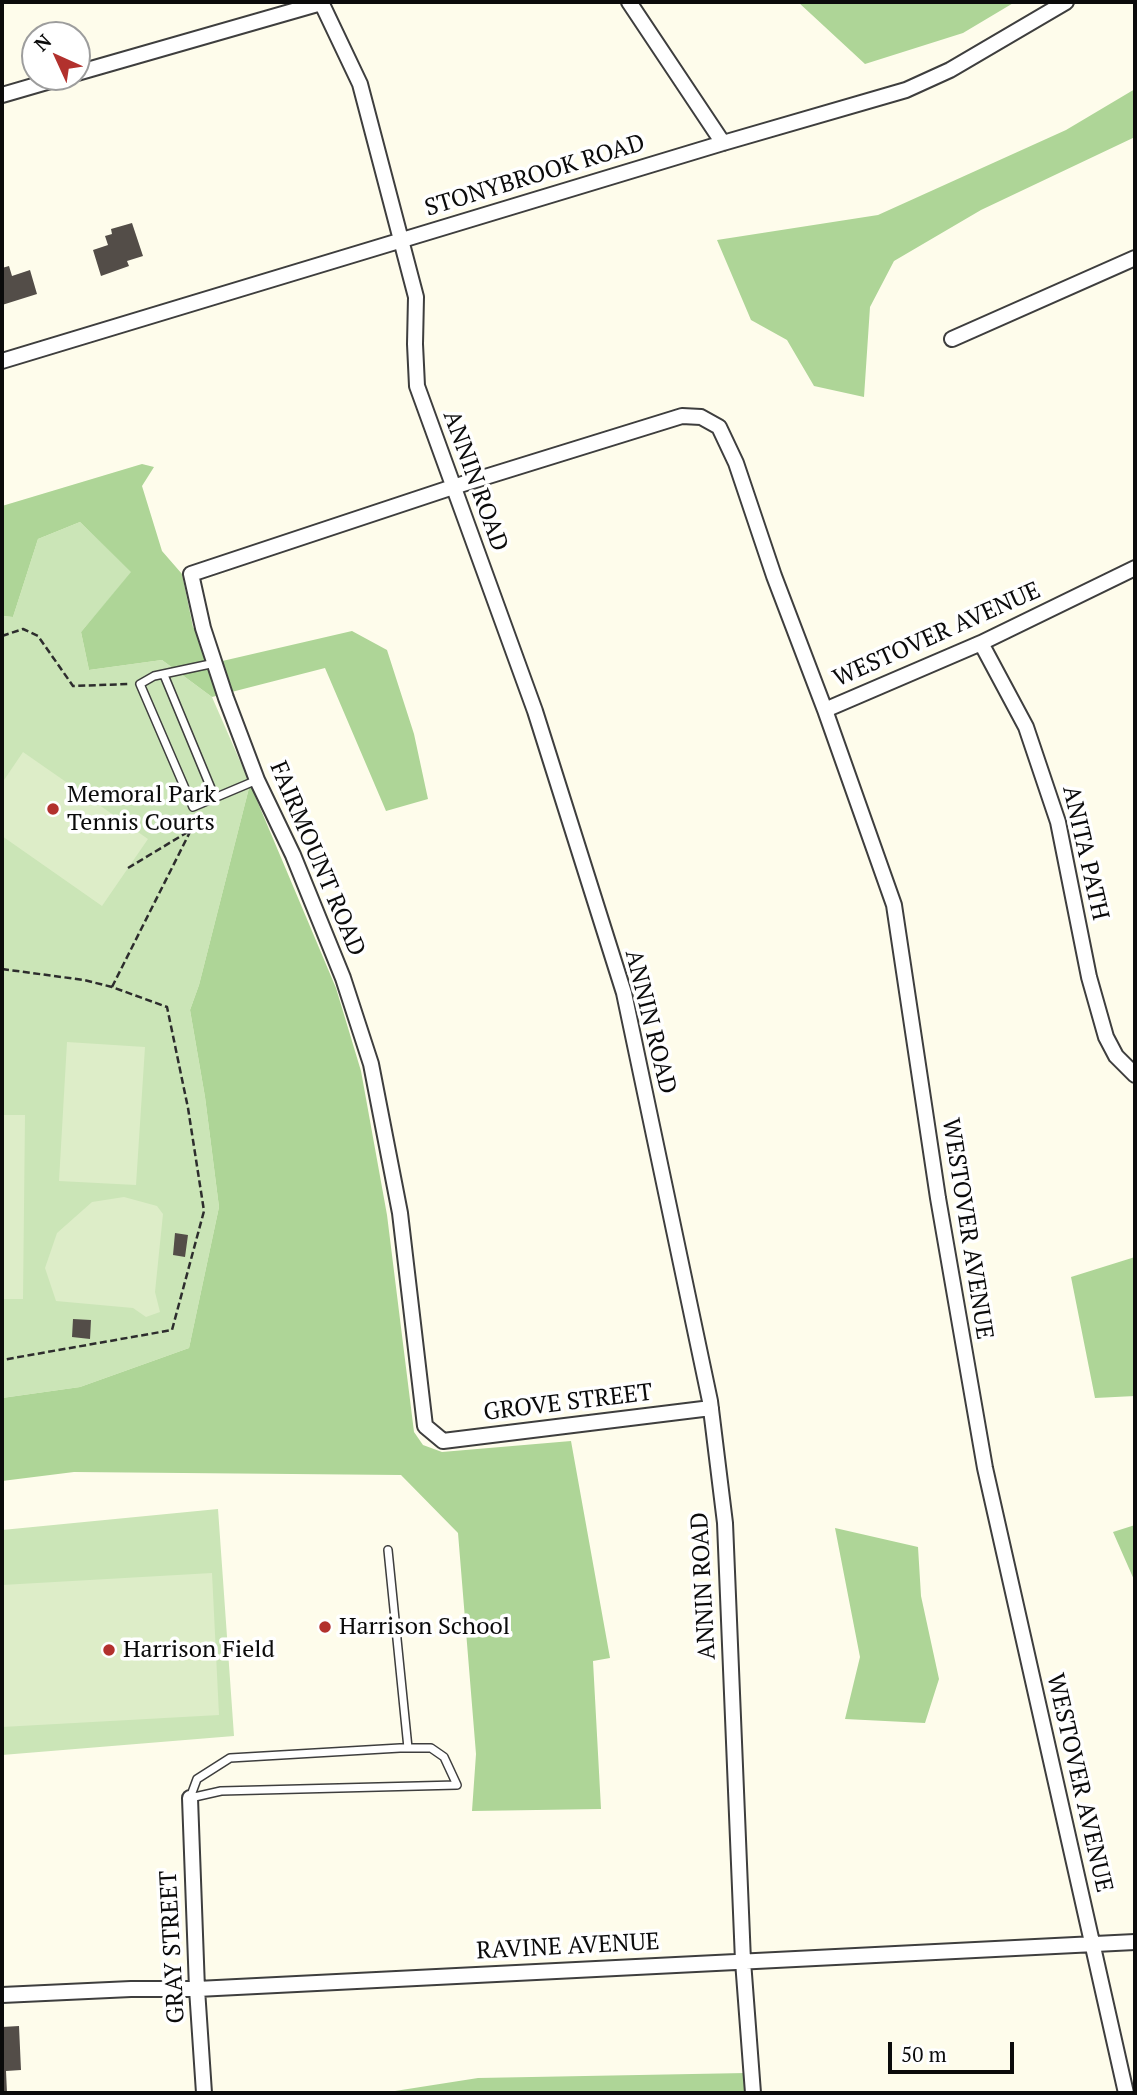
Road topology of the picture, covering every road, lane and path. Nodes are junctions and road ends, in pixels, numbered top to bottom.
1 (321, 2) edge
2 (629, 2) edge
3 (1066, 2) edge
4 (91, 69) edge
5 (21, 89) edge
6 (2, 95) edge
7 (723, 143) junction
8 (402, 240) junction
9 (1135, 258) edge
10 (952, 339) dead end
11 (2, 361) edge
12 (453, 487) junction
13 (1135, 568) edge
14 (2, 636) edge
15 (981, 643) junction
16 (216, 663) junction
17 (164, 675) junction
18 (140, 684) junction
19 (825, 710) junction
20 (257, 780) junction
21 (215, 798) junction
22 (192, 807) junction
23 (191, 830) junction
24 (128, 868) dead end
25 (2, 968) edge
26 (112, 987) junction
27 (1135, 1075) edge
28 (2, 1360) edge
29 (711, 1408) junction
30 (433, 1435) joint
31 (388, 1550) dead end
32 (408, 1748) junction
33 (190, 1798) junction
34 (1135, 1942) edge
35 (1092, 1945) junction
36 (743, 1961) junction
37 (197, 1989) junction
38 (2, 1996) edge
39 (204, 2093) edge
40 (753, 2093) edge
41 (1126, 2093) edge

1 - 4 street
1 - 8 street, ANNIN ROAD
2 - 7 street
3 - 7 street, STONYBROOK ROAD
5 - 6 street
7 - 8 street, STONYBROOK ROAD
8 - 11 street, STONYBROOK ROAD
8 - 12 street, ANNIN ROAD
9 - 10 street
12 - 16 street, FAIRMOUNT ROAD
12 - 19 street
12 - 29 street, ANNIN ROAD
13 - 15 street, WESTOVER AVENUE
14 - 18 path
15 - 19 street, WESTOVER AVENUE
15 - 27 street, ANITA PATH
16 - 17 lane
16 - 20 street, FAIRMOUNT ROAD
17 - 18 lane
17 - 21 lane
18 - 22 lane
19 - 35 street, WESTOVER AVENUE
20 - 21 lane
20 - 30 street, FAIRMOUNT ROAD
21 - 22 lane
22 - 23 path
23 - 24 path
23 - 26 path
25 - 26 path
26 - 28 path
29 - 30 street, GROVE STREET
29 - 36 street, ANNIN ROAD
31 - 32 lane
32 - 33 lane
32 - 33 lane
33 - 37 street, GRAY STREET
34 - 35 street, RAVINE AVENUE
35 - 36 street, RAVINE AVENUE
35 - 41 street, WESTOVER AVENUE
36 - 37 street, RAVINE AVENUE
36 - 40 street, ANNIN ROAD
37 - 38 street, RAVINE AVENUE
37 - 39 street, GRAY STREET

